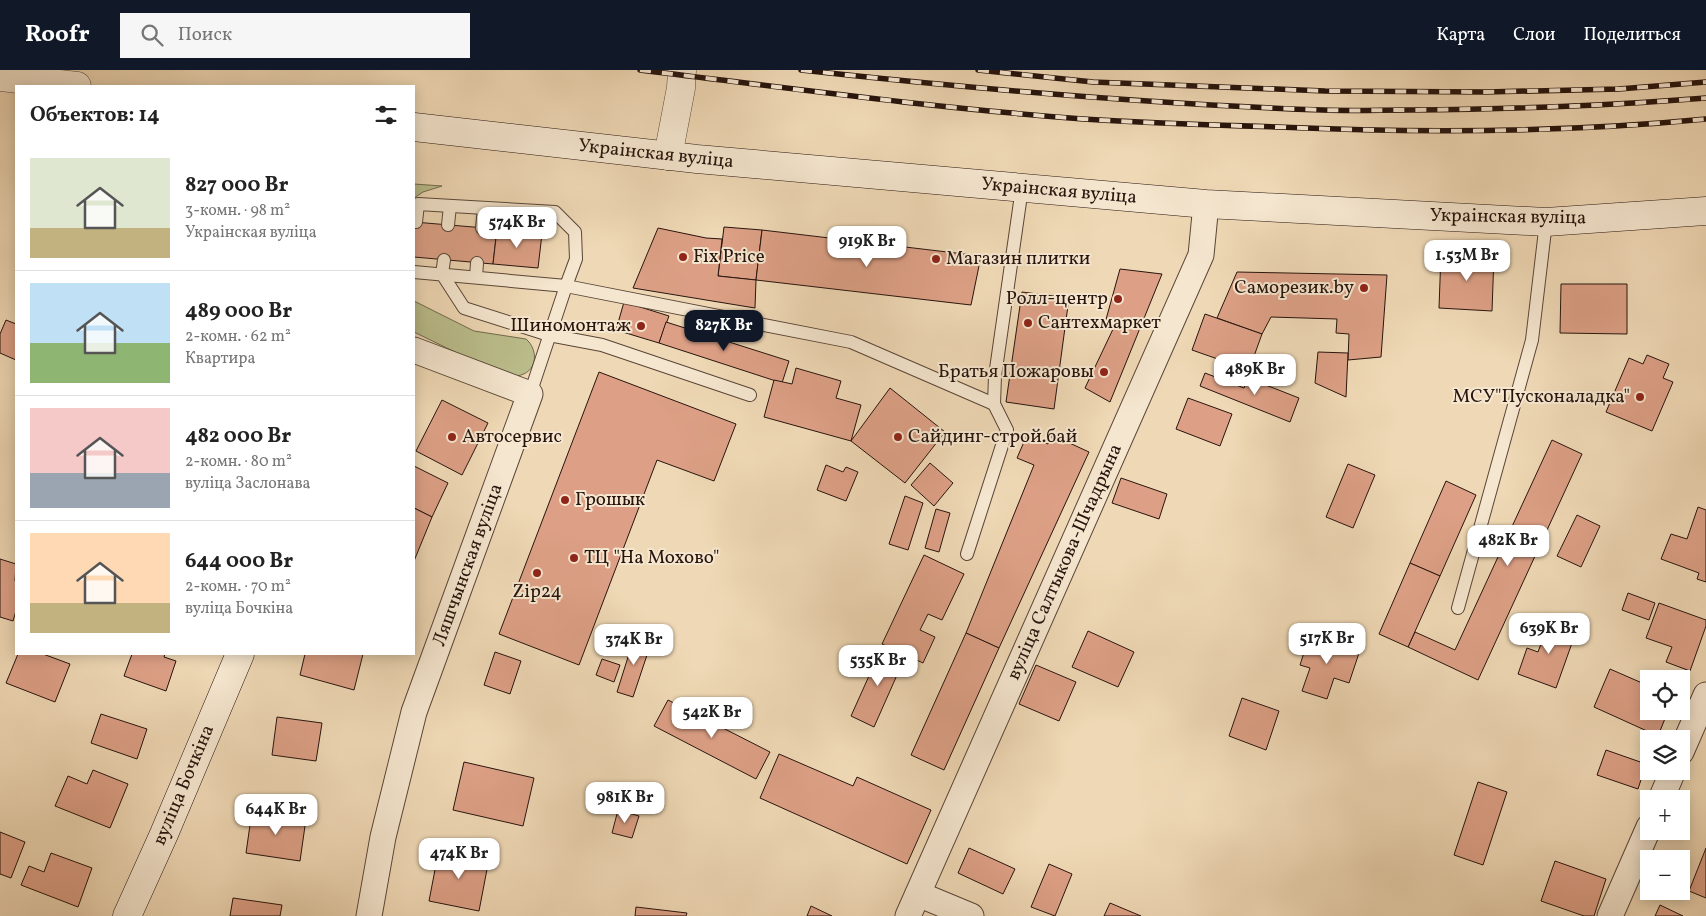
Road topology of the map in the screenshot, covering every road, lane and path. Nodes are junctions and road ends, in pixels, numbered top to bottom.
1 (682, 70) edge
2 (0, 77) edge
3 (68, 85) edge
4 (415, 127) edge
5 (668, 156) junction
6 (1022, 188) junction
7 (1206, 204) junction
8 (450, 206) junction
9 (484, 208) junction
10 (1706, 212) edge
11 (416, 222) dead end
12 (1546, 222) junction
13 (448, 225) dead end
14 (482, 228) dead end
15 (444, 260) dead end
16 (477, 262) dead end
17 (415, 272) edge
18 (442, 274) junction
19 (476, 277) junction
20 (566, 286) junction
21 (549, 335) junction
22 (415, 350) edge
23 (530, 394) junction
24 (750, 395) dead end
25 (994, 404) junction
26 (967, 554) dead end
27 (1458, 608) dead end
28 (240, 655) edge
29 (1706, 695) edge
30 (1690, 731) edge
31 (1643, 840) edge
32 (913, 905) edge
33 (127, 916) edge
34 (369, 916) edge
35 (971, 916) edge
36 (1610, 916) edge

1 - 5 main road
2 - 3 main road
4 - 5 main road, Украінская вуліца
5 - 6 main road, Украінская вуліца
6 - 7 main road, Украінская вуліца
6 - 25 lane
7 - 12 main road, Украінская вуліца
7 - 32 street, вуліца Салтыкова-Шчадрына
8 - 9 lane
8 - 11 lane
8 - 13 lane
9 - 14 lane
9 - 20 lane
10 - 12 main road, Украінская вуліца
12 - 27 lane
15 - 18 lane
16 - 19 lane
17 - 18 lane
18 - 19 lane
18 - 21 lane
19 - 20 lane
20 - 21 lane
20 - 25 lane
21 - 23 lane
21 - 24 lane
22 - 23 street
23 - 34 street, Ляшчынская вуліца
25 - 26 lane
28 - 33 main road, вуліца Бочкіна
29 - 30 street
31 - 36 street
32 - 35 street

